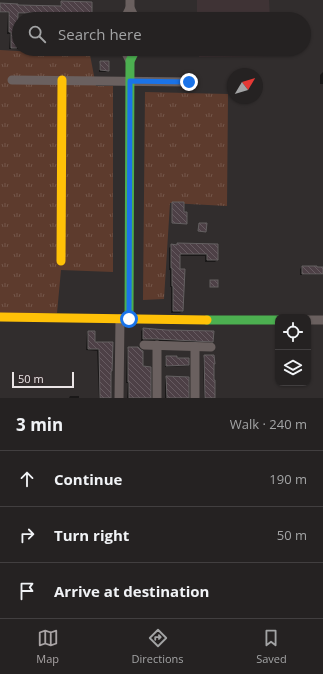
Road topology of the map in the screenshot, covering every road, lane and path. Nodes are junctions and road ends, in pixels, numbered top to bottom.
1 (128, 56) edge
2 (132, 56) edge
3 (130, 60) junction
4 (12, 80) dead end
5 (62, 80) junction
6 (130, 81) junction
7 (189, 82) dead end
8 (61, 261) dead end
9 (0, 317) edge
10 (125, 319) junction
11 (275, 320) edge
12 (311, 320) edge
13 (323, 320) edge
14 (144, 345) dead end
15 (157, 345) junction
16 (194, 347) junction
17 (212, 347) dead end
18 (119, 398) edge
19 (157, 398) edge
20 (194, 398) edge

1 - 3 street
2 - 3 street
3 - 6 street
4 - 5 street
5 - 6 street
5 - 8 street
6 - 7 street
6 - 10 street
9 - 10 street
10 - 11 street
10 - 18 street
12 - 13 street
14 - 15 street
15 - 16 street
15 - 19 street
16 - 17 street
16 - 20 street

